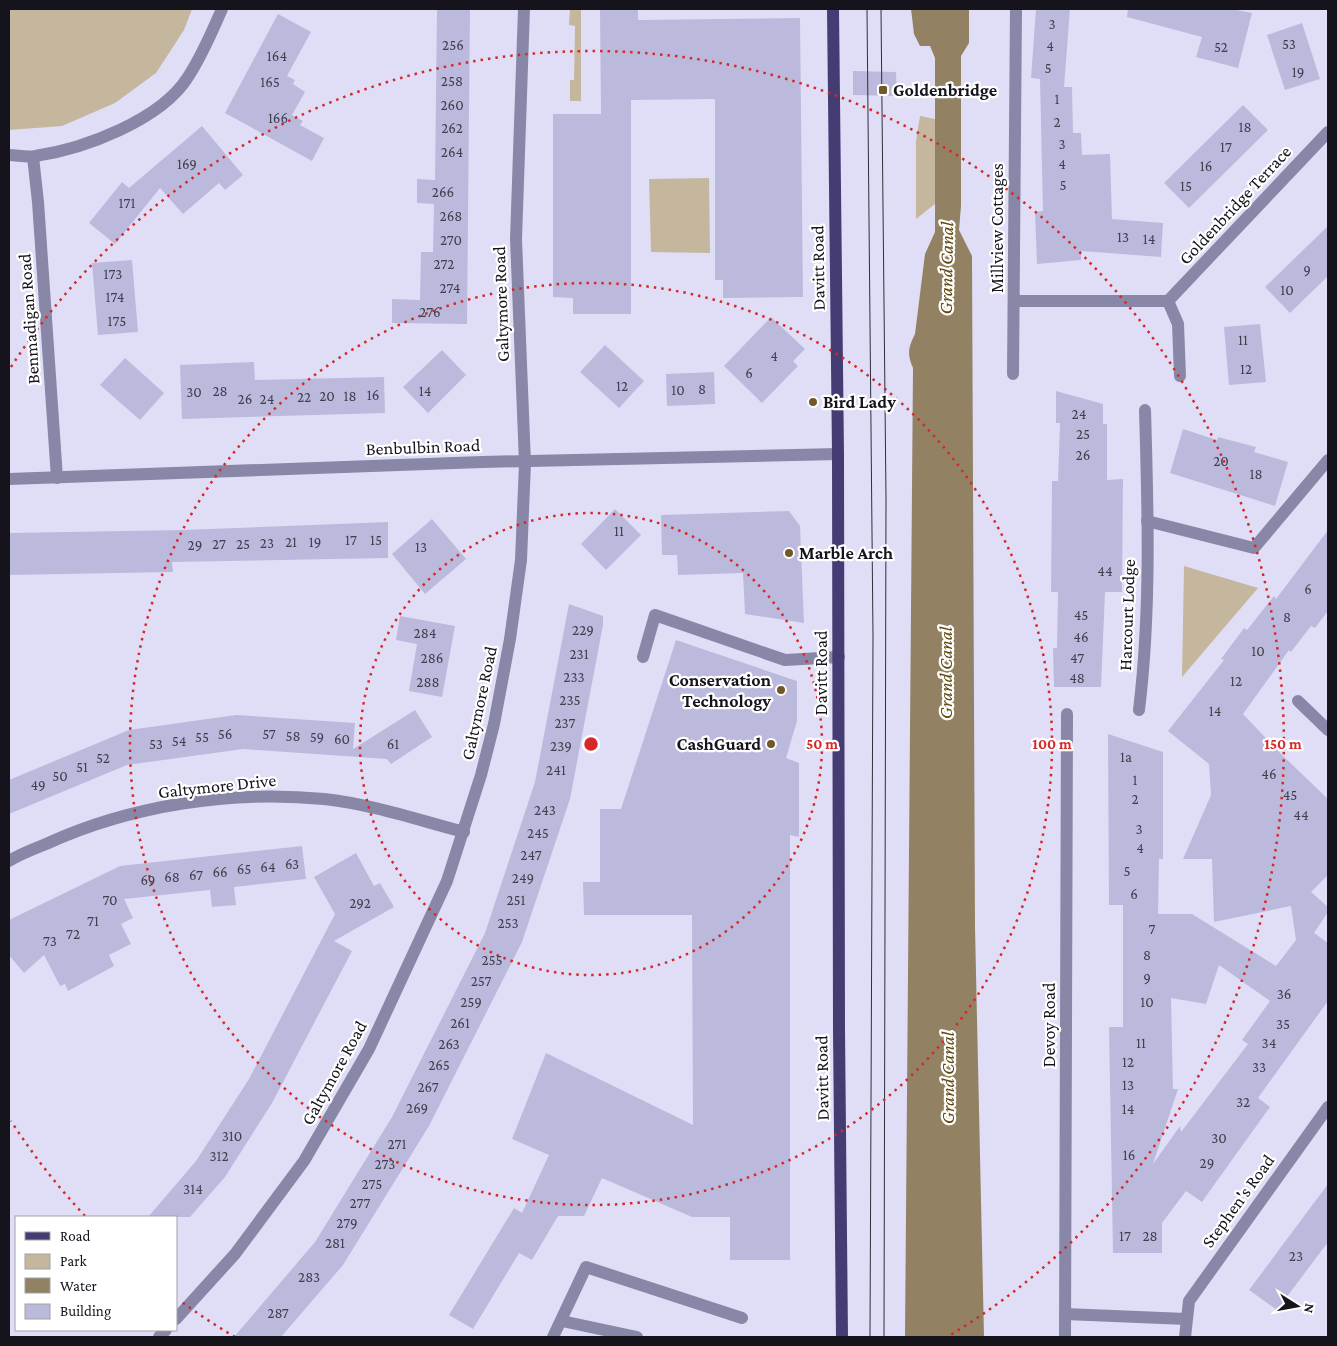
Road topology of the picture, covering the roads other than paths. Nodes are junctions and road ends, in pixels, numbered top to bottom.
1 (222, 9) edge
2 (524, 9) edge
3 (833, 9) edge
4 (1016, 9) edge
5 (1328, 132) edge
6 (9, 155) edge
7 (33, 157) junction
8 (1015, 301) junction
9 (1168, 302) junction
10 (1013, 374) dead end
11 (1180, 376) dead end
12 (1145, 410) dead end
13 (838, 454) junction
14 (1328, 460) edge
15 (524, 462) junction
16 (57, 478) junction
17 (9, 479) edge
18 (1147, 521) junction
19 (643, 657) dead end
20 (839, 657) junction
21 (1298, 702) dead end
22 (1139, 710) dead end
23 (1067, 714) dead end
24 (1328, 730) edge
25 (464, 832) junction
26 (9, 862) edge
27 (1328, 1106) edge
28 (1065, 1314) junction
29 (178, 1317) edge
30 (742, 1318) dead end
31 (1186, 1319) junction
32 (562, 1320) junction
33 (553, 1337) edge
34 (637, 1337) edge
35 (842, 1337) edge
36 (1065, 1337) edge
37 (1185, 1337) edge

1 - 7 street
2 - 15 street, Galtymore Road
3 - 13 main road, Davitt Road
4 - 8 street, Millview Cottages
5 - 9 street, Goldenbridge Terrace
6 - 7 street
7 - 16 street, Benmadigan Road
8 - 9 street
8 - 10 street, Millview Cottages
9 - 11 street
12 - 18 street, Harcourt Lodge
13 - 15 street, Benbulbin Road
13 - 20 main road, Davitt Road
14 - 18 street
15 - 16 street, Benbulbin Road
15 - 25 street, Galtymore Road
16 - 17 street, Benbulbin Road
18 - 22 street, Harcourt Lodge
19 - 20 street
20 - 35 main road, Davitt Road
21 - 24 street
23 - 28 street, Devoy Road
25 - 26 street, Galtymore Drive
25 - 29 street, Galtymore Road
27 - 31 street, Stephen's Road
28 - 31 street
28 - 36 street, Devoy Road
30 - 32 street
31 - 37 street, Stephen's Road
32 - 33 street
32 - 34 street

